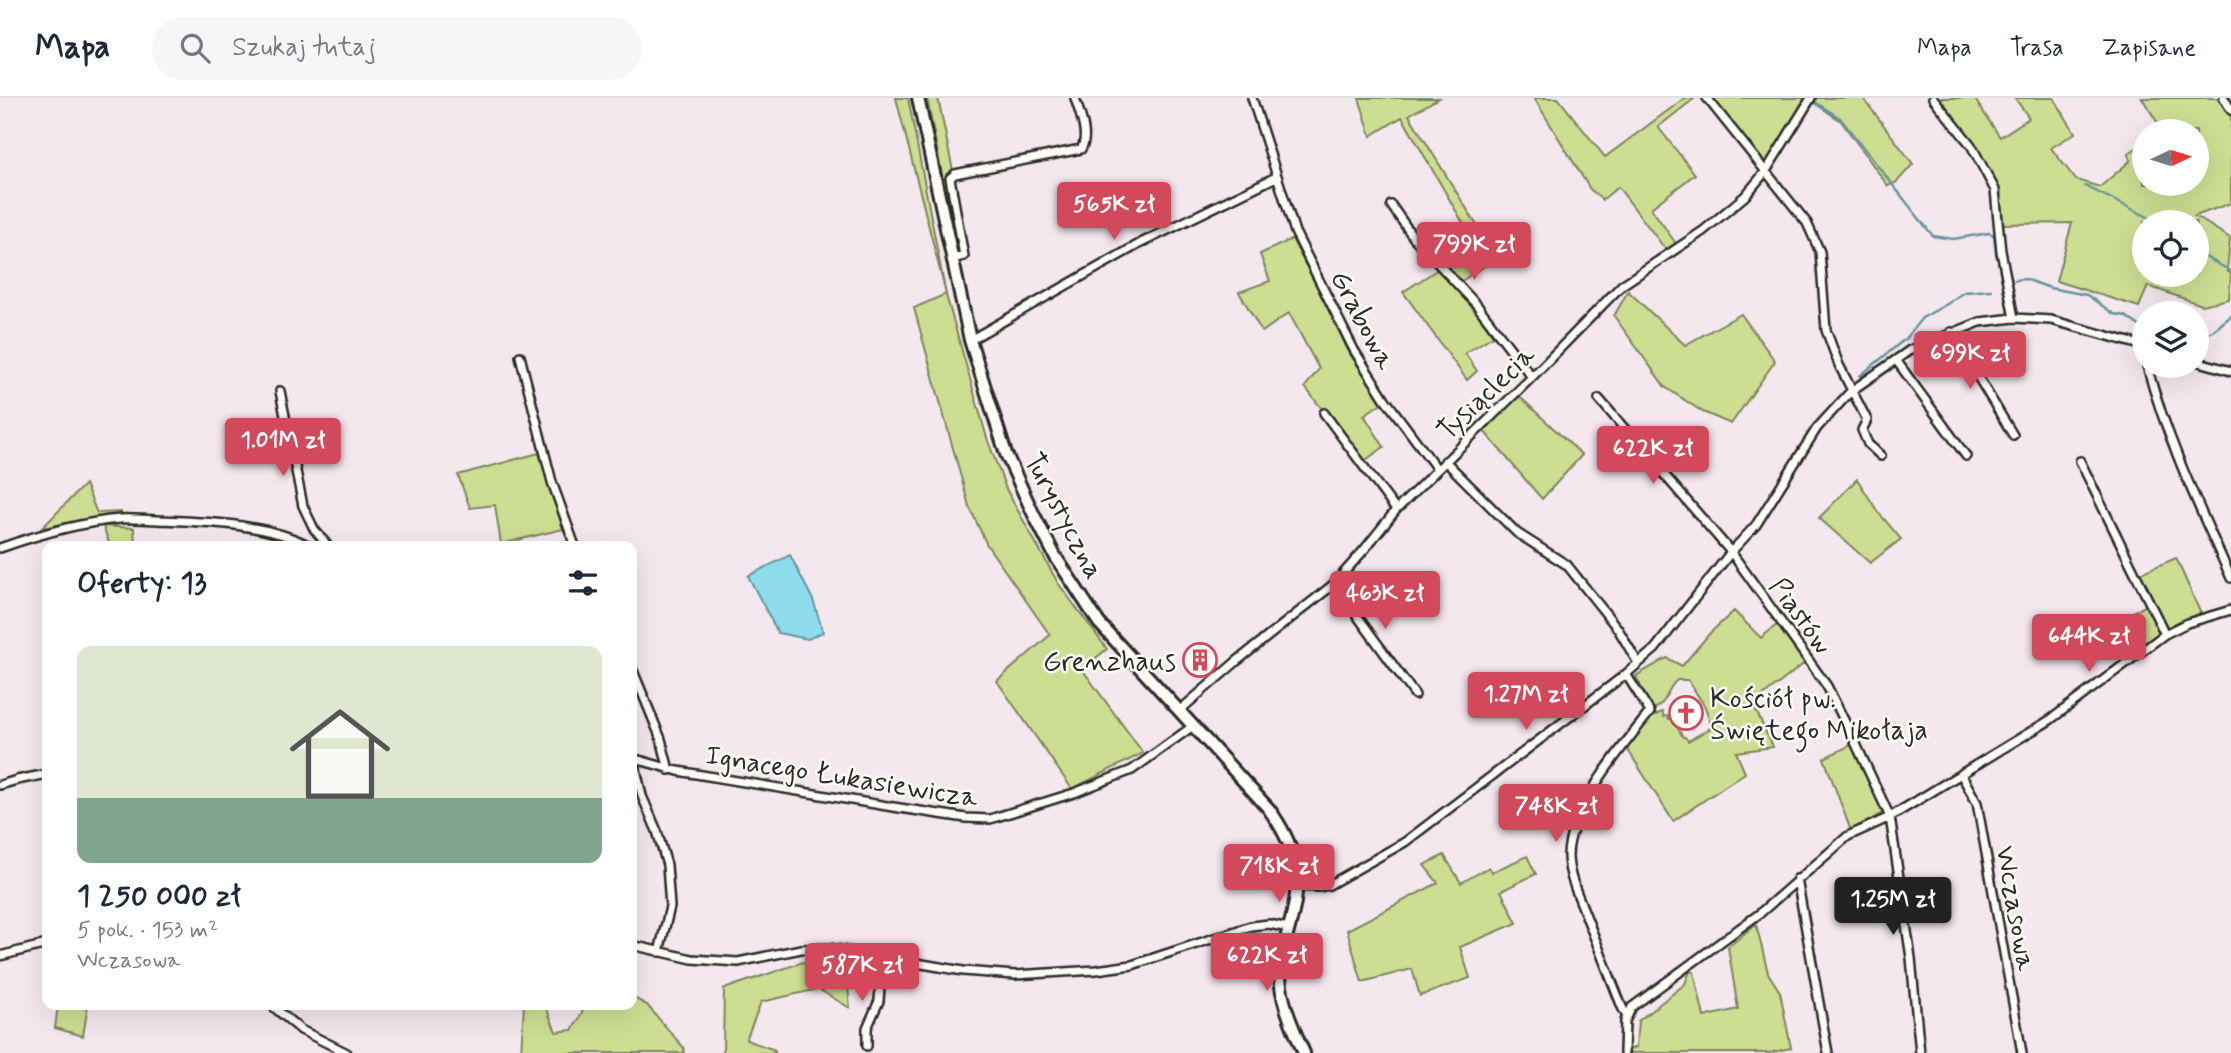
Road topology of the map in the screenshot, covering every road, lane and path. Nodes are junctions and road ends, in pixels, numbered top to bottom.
1 (918, 98) edge
2 (1075, 98) edge
3 (1252, 98) edge
4 (1707, 98) edge
5 (1811, 98) edge
6 (1933, 98) edge
7 (2224, 98) edge
8 (2231, 110) edge
9 (1766, 172) junction
10 (1276, 177) junction
11 (1391, 205) dead end
12 (952, 259) junction
13 (2014, 317) junction
14 (1951, 332) junction
15 (970, 340) junction
16 (2132, 343) edge
17 (520, 356) dead end
18 (1896, 360) junction
19 (2209, 365) edge
20 (2231, 371) edge
21 (1532, 377) junction
22 (2150, 378) edge
23 (280, 391) dead end
24 (1852, 391) junction
25 (1599, 399) dead end
26 (1324, 413) dead end
27 (2013, 435) dead end
28 (1881, 456) dead end
29 (1966, 456) dead end
30 (1445, 461) junction
31 (2080, 461) dead end
32 (1437, 469) junction
33 (1396, 509) junction
34 (301, 541) edge
35 (324, 541) edge
36 (573, 541) edge
37 (0, 548) edge
38 (1731, 552) junction
39 (2231, 578) edge
40 (1334, 584) junction
41 (2231, 610) edge
42 (2165, 634) junction
43 (1638, 663) junction
44 (1626, 674) junction
45 (637, 680) edge
46 (1415, 695) dead end
47 (1179, 711) junction
48 (1193, 726) junction
49 (637, 760) edge
50 (669, 770) junction
51 (1961, 774) junction
52 (42, 775) edge
53 (637, 775) edge
54 (0, 785) edge
55 (1890, 817) junction
56 (1797, 879) junction
57 (1297, 886) junction
58 (1289, 928) junction
59 (42, 945) edge
60 (637, 946) edge
61 (659, 952) junction
62 (0, 956) edge
63 (882, 958) junction
64 (277, 1010) edge
65 (1626, 1015) junction
66 (867, 1046) dead end
67 (347, 1053) edge
68 (1304, 1053) edge
69 (1624, 1053) edge
70 (1828, 1053) edge
71 (1920, 1053) edge
72 (2022, 1053) edge

1 - 12 main road, Turystyczna
2 - 12 street
3 - 10 street, Grabowa
4 - 9 street
5 - 9 street, Tysiąclecia
6 - 13 street
7 - 8 street
9 - 21 street, Tysiąclecia
9 - 24 street
10 - 15 street
10 - 32 street, Grabowa
11 - 21 street
12 - 15 main road, Turystyczna
13 - 14 street
13 - 16 street
14 - 18 street
14 - 27 street
15 - 47 main road, Turystyczna
17 - 36 street
18 - 24 street
18 - 29 street
19 - 20 street
21 - 30 street, Tysiąclecia
22 - 39 street
23 - 35 street
24 - 28 street
24 - 38 street
25 - 38 street, Piastów
26 - 33 street
30 - 32 street, Tysiąclecia
30 - 43 street
31 - 42 street
32 - 33 street, Tysiąclecia
33 - 40 street, Tysiąclecia
34 - 37 street
38 - 43 street
38 - 55 street, Piastów
40 - 46 street
40 - 47 street, Tysiąclecia
41 - 42 street
42 - 51 street
43 - 44 street
44 - 57 street
44 - 65 street
45 - 50 street
47 - 48 main road, Turystyczna
48 - 50 street, Ignacego Łukasiewicza
48 - 57 main road, Turystyczna
49 - 50 street, Ignacego Łukasiewicza
51 - 55 street
51 - 72 street, Wczasowa
52 - 54 street
53 - 61 street
55 - 56 street
55 - 71 street
56 - 65 street
56 - 70 street
57 - 58 main road, Turystyczna
58 - 63 street
58 - 68 main road
59 - 62 street
60 - 61 street
61 - 63 street
63 - 66 street
64 - 67 street
65 - 69 street

